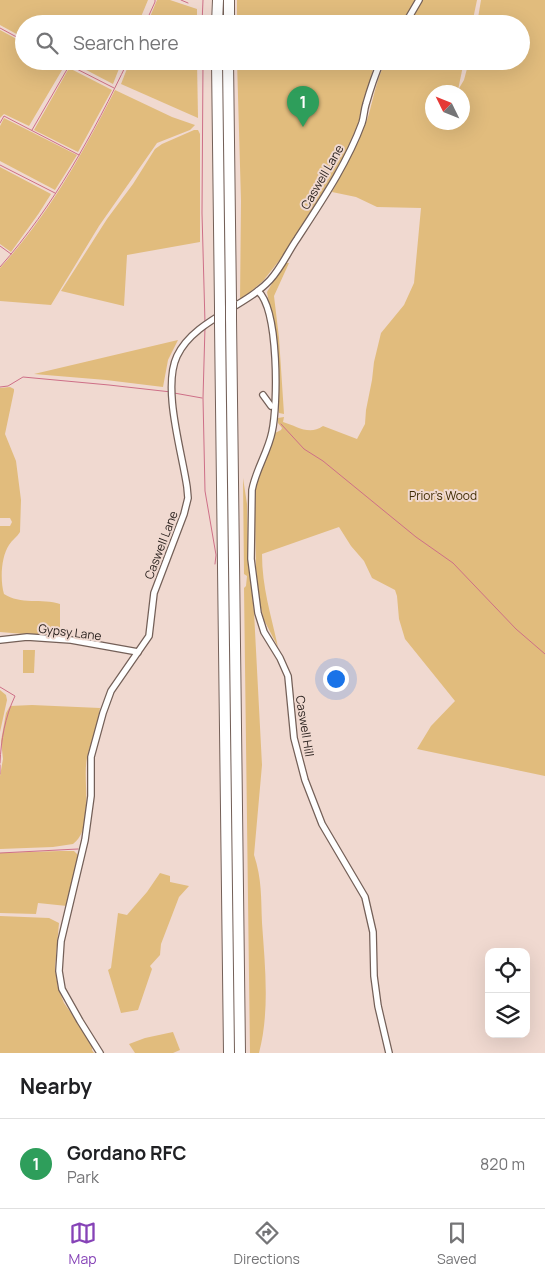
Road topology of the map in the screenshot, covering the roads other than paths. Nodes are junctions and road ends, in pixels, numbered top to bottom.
1 (218, 0) edge
2 (229, 0) edge
3 (418, 0) edge
4 (217, 15) edge
5 (228, 15) edge
6 (410, 15) edge
7 (217, 70) edge
8 (228, 70) edge
9 (378, 70) edge
10 (258, 291) junction
11 (276, 397) junction
12 (271, 406) dead end
13 (0, 640) edge
14 (138, 652) junction
15 (100, 1053) edge
16 (229, 1053) edge
17 (240, 1053) edge
18 (389, 1053) edge

1 - 4 highway
2 - 5 highway
3 - 6 street
7 - 16 highway, bridge
8 - 17 highway, bridge
9 - 10 street, Caswell Lane
10 - 11 street, Caswell Hill
10 - 14 street, Caswell Lane
11 - 12 street
11 - 18 street, Caswell Hill
13 - 14 street, Gypsy Lane
14 - 15 street, Caswell Lane

